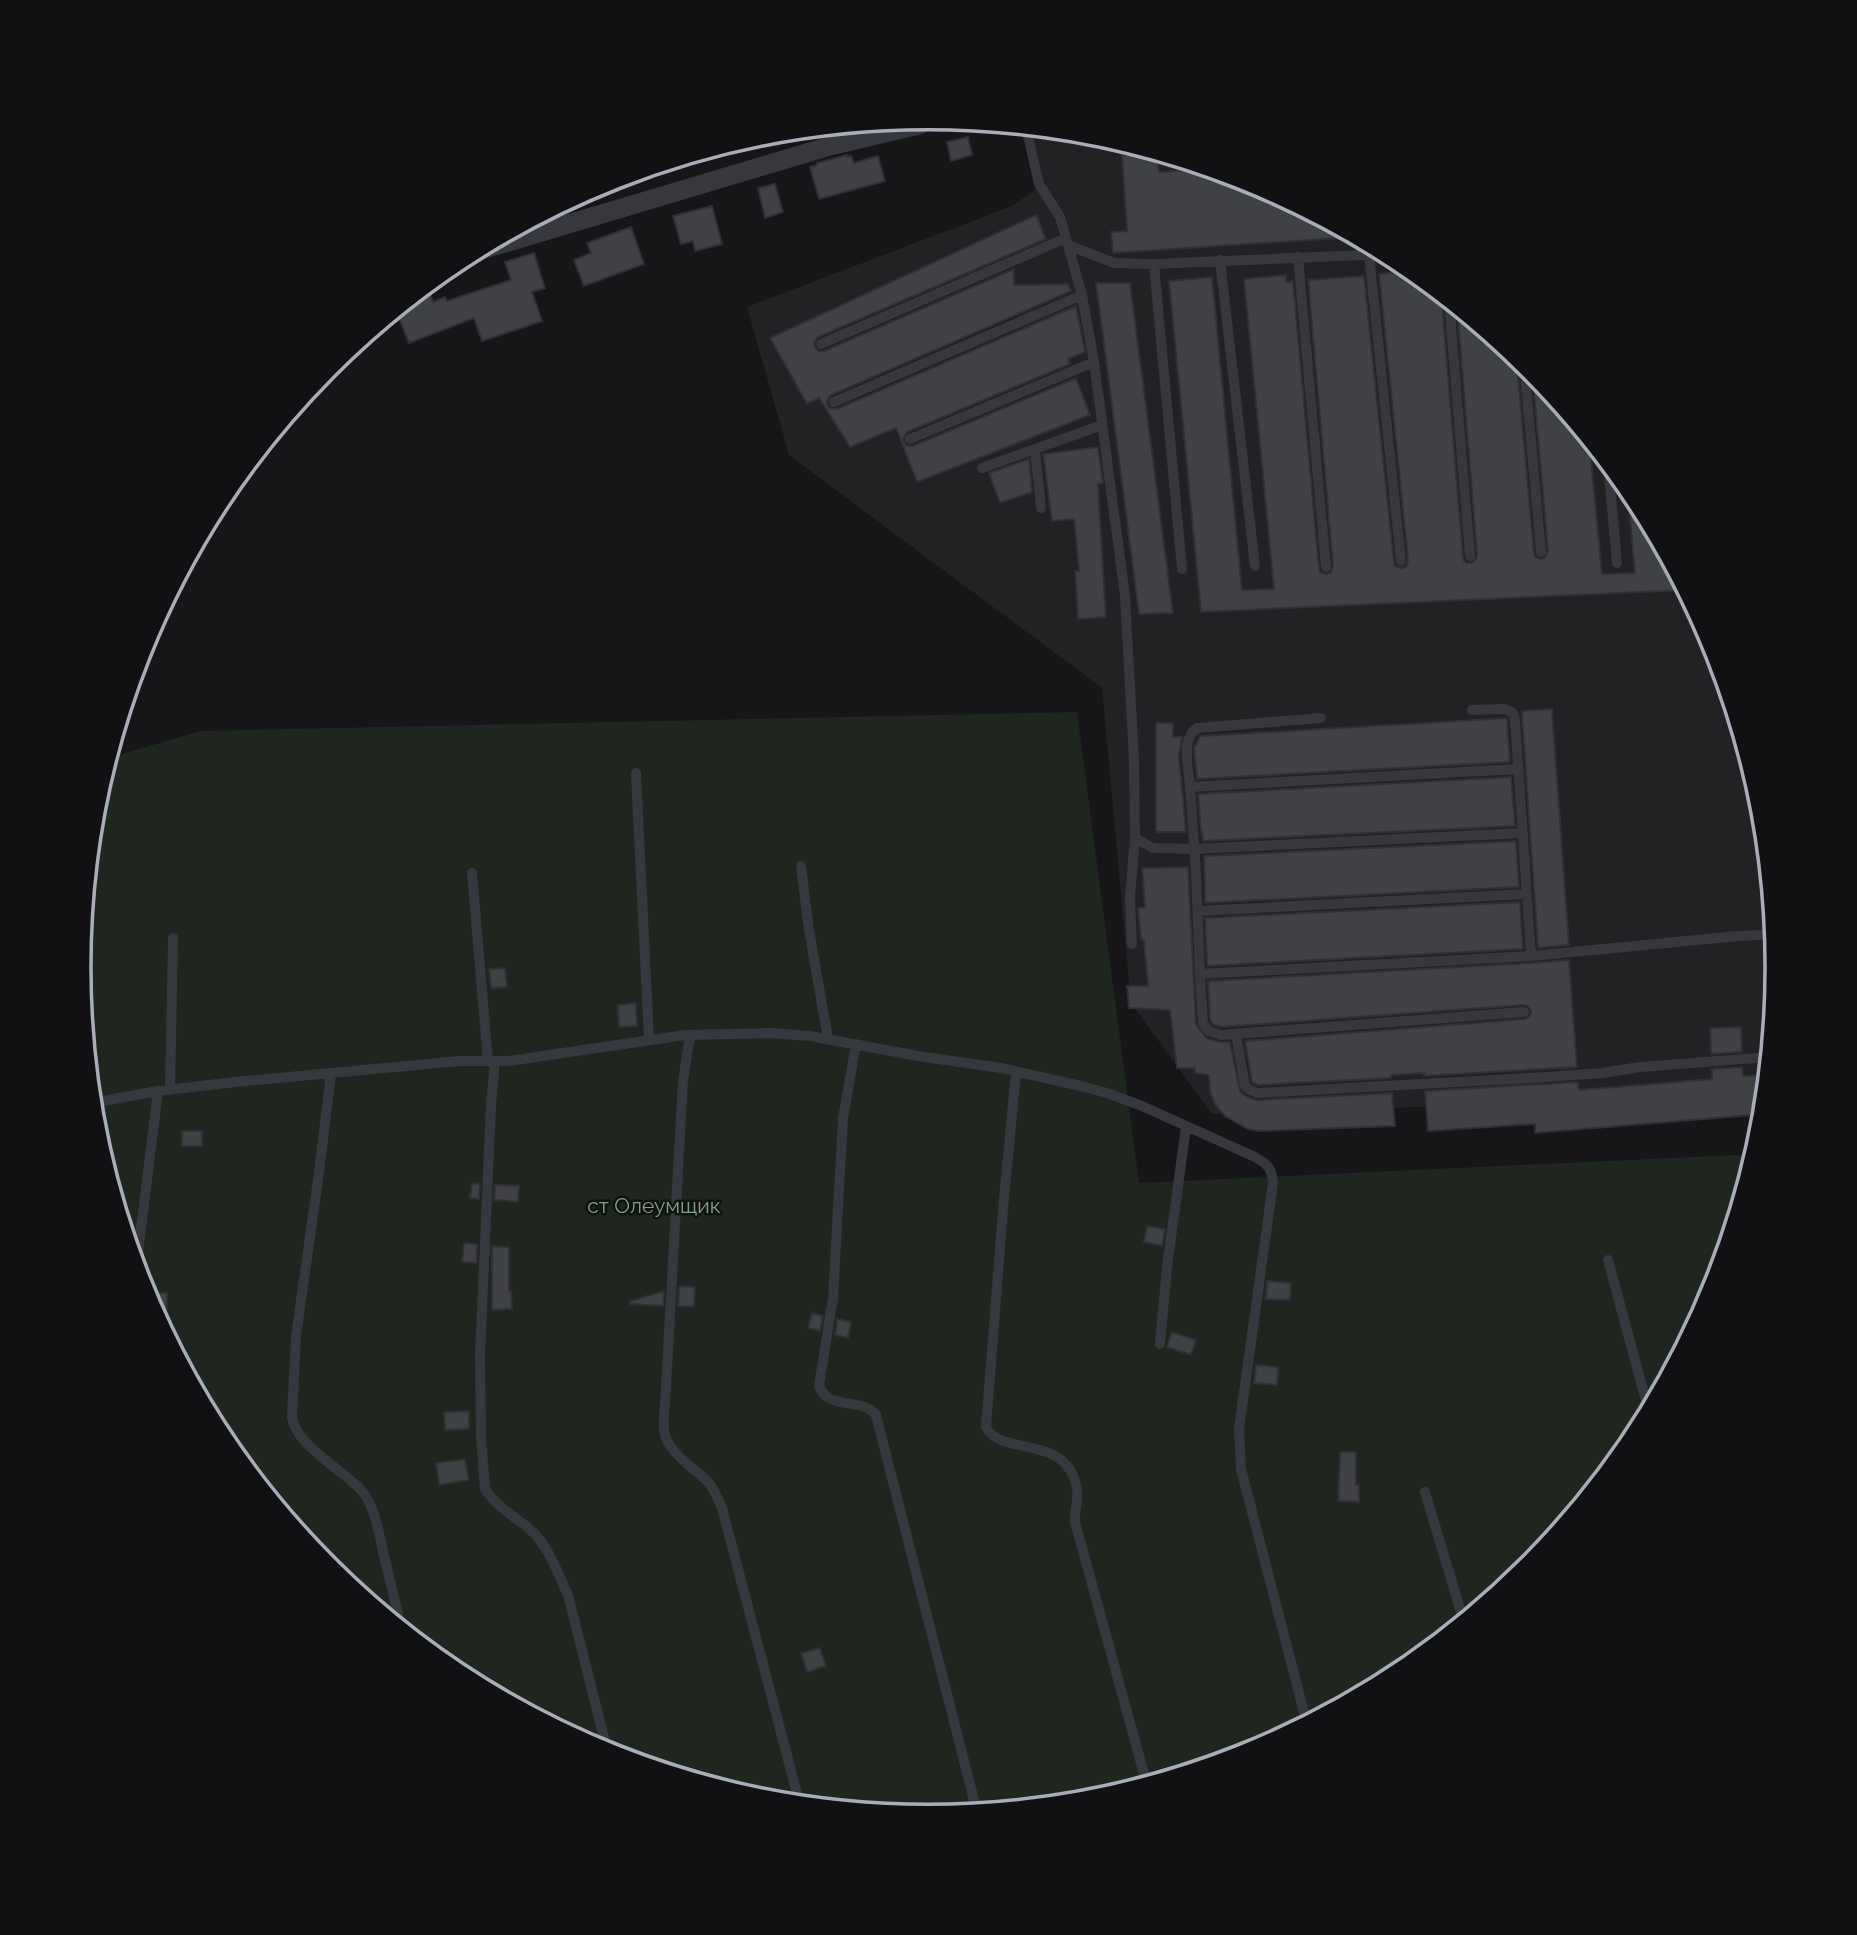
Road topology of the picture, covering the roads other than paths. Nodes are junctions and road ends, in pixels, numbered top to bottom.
1 (892, 131) edge
2 (1028, 136) edge
3 (513, 241) edge
4 (1068, 242) junction
5 (1367, 254) edge
6 (1369, 256) edge
7 (1298, 257) junction
8 (1220, 260) junction
9 (1154, 264) junction
10 (1082, 295) junction
11 (1450, 313) edge
12 (821, 344) dead end
13 (1094, 362) junction
14 (1526, 380) edge
15 (834, 402) dead end
16 (1102, 425) junction
17 (910, 439) dead end
18 (1035, 449) junction
19 (982, 468) dead end
20 (1610, 481) edge
21 (1041, 508) dead end
22 (1541, 552) dead end
23 (1470, 556) dead end
24 (1401, 561) dead end
25 (1617, 564) dead end
26 (1255, 566) dead end
27 (1326, 566) dead end
28 (1182, 569) dead end
29 (1472, 709) dead end
30 (1321, 718) dead end
31 (1518, 769) junction
32 (636, 773) dead end
33 (1190, 788) junction
34 (1523, 833) junction
35 (1135, 838) junction
36 (1194, 849) junction
37 (801, 866) dead end
38 (472, 873) dead end
39 (1527, 894) junction
40 (1198, 911) junction
41 (1765, 935) edge
42 (173, 938) dead end
43 (1132, 944) dead end
44 (1531, 956) junction
45 (1200, 974) junction
46 (1524, 1012) dead end
47 (1236, 1034) junction
48 (690, 1035) junction
49 (828, 1039) junction
50 (649, 1040) junction
51 (856, 1044) junction
52 (1761, 1059) edge
53 (492, 1061) junction
54 (1016, 1072) junction
55 (331, 1074) junction
56 (170, 1090) junction
57 (158, 1091) junction
58 (102, 1101) edge
59 (1186, 1126) junction
60 (139, 1247) edge
61 (1608, 1260) dead end
62 (1160, 1344) dead end
63 (1646, 1399) edge
64 (1425, 1492) dead end
65 (1461, 1613) edge
66 (398, 1615) edge
67 (1305, 1716) edge
68 (604, 1739) edge
69 (1145, 1776) edge
70 (797, 1794) edge
71 (975, 1803) edge

1 - 3 street
2 - 4 lane
4 - 9 lane
4 - 10 lane
4 - 12 lane
5 - 7 lane
6 - 24 lane
7 - 8 lane
7 - 27 lane
8 - 9 lane
8 - 26 lane
9 - 28 lane
10 - 13 lane
10 - 15 lane
11 - 23 lane
13 - 16 lane
13 - 17 lane
14 - 22 lane
16 - 18 lane
16 - 35 lane
18 - 19 lane
18 - 21 lane
20 - 25 lane
29 - 31 lane
30 - 33 lane
31 - 33 lane
31 - 34 lane
32 - 50 lane
33 - 36 lane
34 - 36 lane
34 - 39 lane
35 - 36 lane
35 - 43 lane
36 - 40 lane
37 - 49 lane
38 - 53 lane
39 - 40 lane
39 - 44 lane
40 - 45 lane
41 - 44 lane
42 - 56 lane
44 - 45 lane
45 - 47 lane
46 - 47 lane
47 - 52 lane
48 - 49 lane
48 - 50 lane
48 - 70 lane
49 - 51 lane
50 - 53 lane
51 - 54 lane
51 - 71 lane
53 - 55 lane
53 - 68 lane
54 - 59 lane
54 - 69 lane
55 - 56 lane
55 - 66 lane
56 - 57 lane
57 - 58 lane
57 - 60 lane
59 - 62 lane
59 - 67 lane
61 - 63 lane
64 - 65 lane

